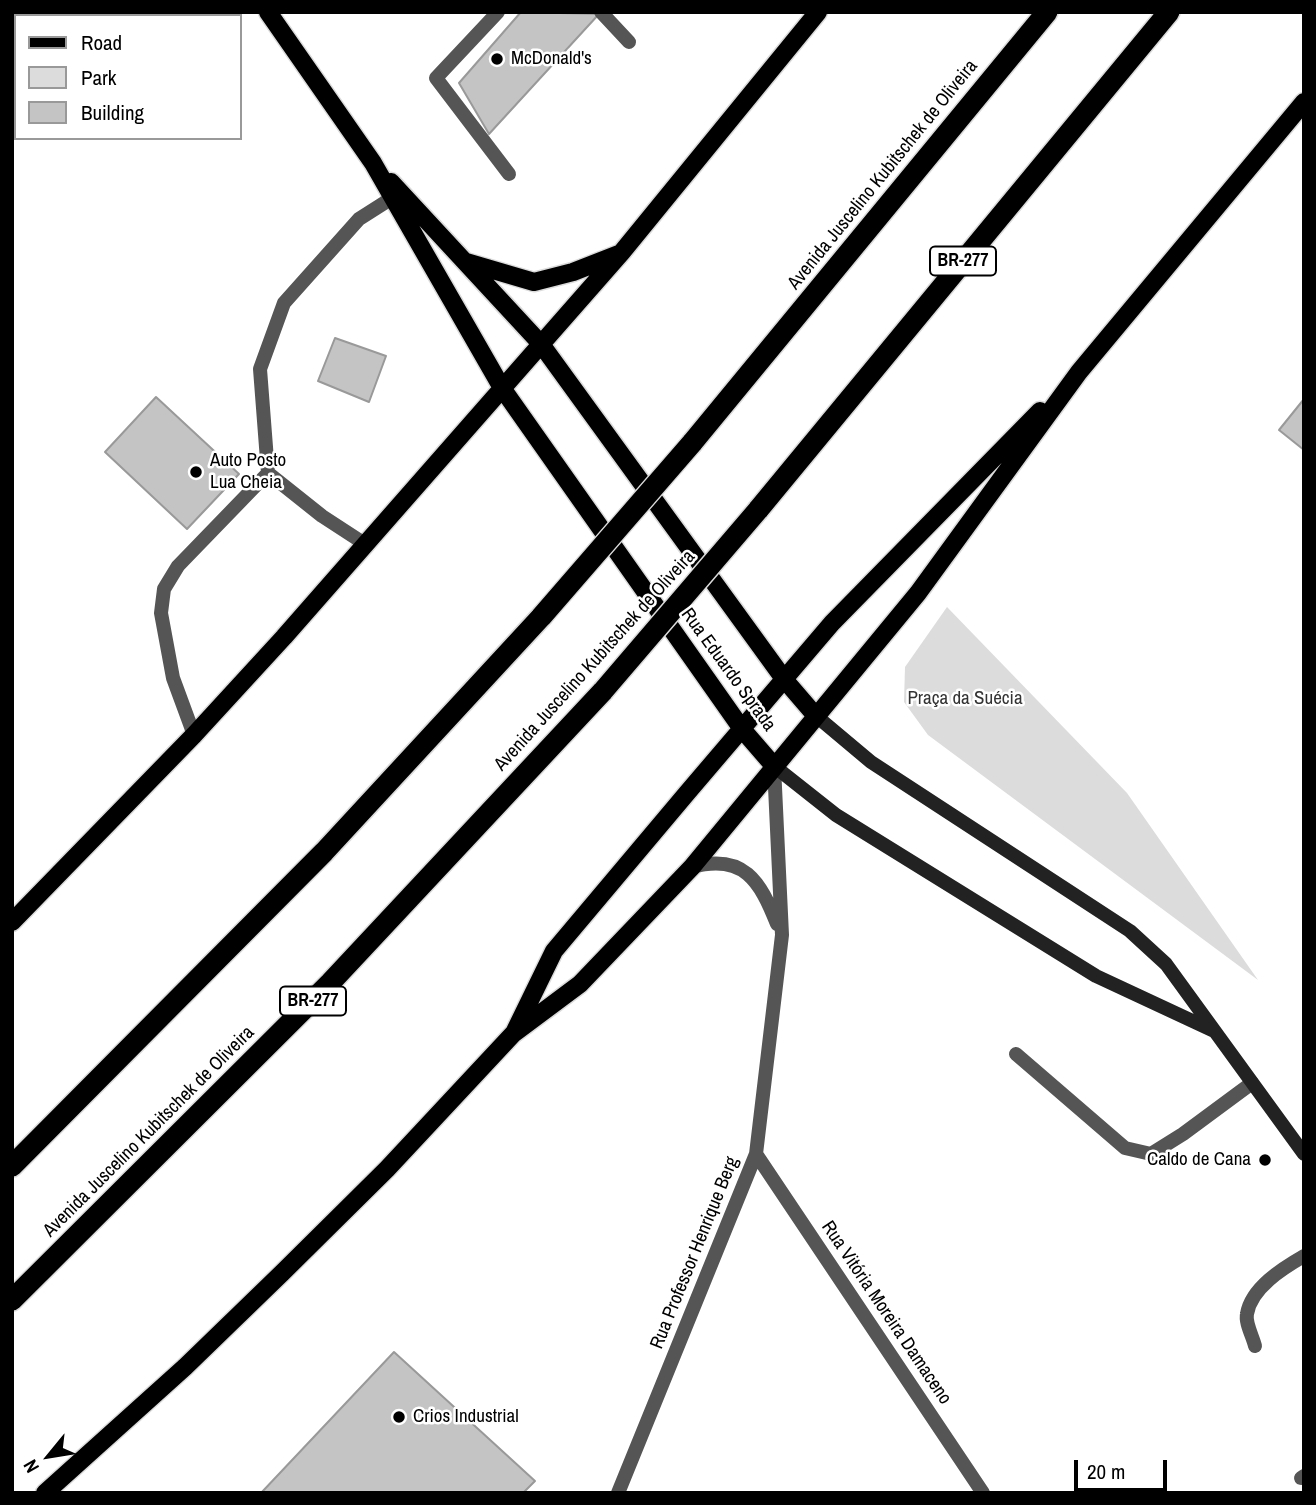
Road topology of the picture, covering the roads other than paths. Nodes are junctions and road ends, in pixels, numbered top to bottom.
1 (268, 12) edge
2 (498, 12) edge
3 (601, 12) edge
4 (818, 12) edge
5 (1047, 12) edge
6 (1168, 12) edge
7 (629, 42) dead end
8 (1304, 102) edge
9 (373, 163) junction
10 (509, 174) dead end
11 (392, 198) junction
12 (622, 252) junction
13 (465, 262) junction
14 (541, 344) junction
15 (1079, 372) junction
16 (502, 388) junction
17 (268, 473) junction
18 (365, 544) junction
19 (784, 679) junction
20 (815, 715) junction
21 (742, 729) junction
22 (194, 735) junction
23 (774, 766) junction
24 (692, 867) junction
25 (12, 922) edge
26 (782, 935) junction
27 (1215, 1031) junction
28 (513, 1034) junction
29 (1016, 1054) dead end
30 (1252, 1083) junction
31 (756, 1154) junction
32 (1304, 1154) edge
33 (12, 1166) edge
34 (1304, 1256) edge
35 (12, 1300) edge
36 (1255, 1346) dead end
37 (45, 1493) edge
38 (618, 1493) edge
39 (983, 1493) edge

1 - 9 main road, Rua Eduardo Sprada
2 - 10 street
3 - 7 street
4 - 12 main road
5 - 33 highway, Avenida Juscelino Kubitschek de Oliveira, bridge
6 - 35 highway, Avenida Juscelino Kubitschek de Oliveira / BR-277, bridge
8 - 15 main road
9 - 11 main road, Rua Eduardo Sprada
9 - 13 main road, Rua Eduardo Sprada
11 - 16 main road, Rua Eduardo Sprada
11 - 17 street
12 - 13 main road
12 - 14 main road
13 - 14 main road, Rua Eduardo Sprada
14 - 16 main road
14 - 19 main road, Rua Eduardo Sprada
15 - 19 main road
15 - 20 main road
16 - 18 main road
16 - 21 main road, Rua Eduardo Sprada
17 - 18 street
17 - 22 street
18 - 22 main road
19 - 20 main road, Rua Eduardo Sprada
19 - 21 main road
20 - 23 main road
20 - 27 main road, Rua Eduardo Sprada
21 - 23 main road, Rua Eduardo Sprada
21 - 28 main road
22 - 25 main road
23 - 24 main road
23 - 26 street, Rua Professor Henrique Berg
23 - 27 main road, Rua Eduardo Sprada
24 - 26 street, Rua Professor Henrique Berg
24 - 28 main road
26 - 31 street, Rua Professor Henrique Berg
27 - 30 main road, Rua Eduardo Sprada
28 - 37 main road
29 - 30 street
30 - 32 main road, Rua Eduardo Sprada
31 - 38 street, Rua Professor Henrique Berg
31 - 39 street, Rua Vitória Moreira Damaceno
34 - 36 street

